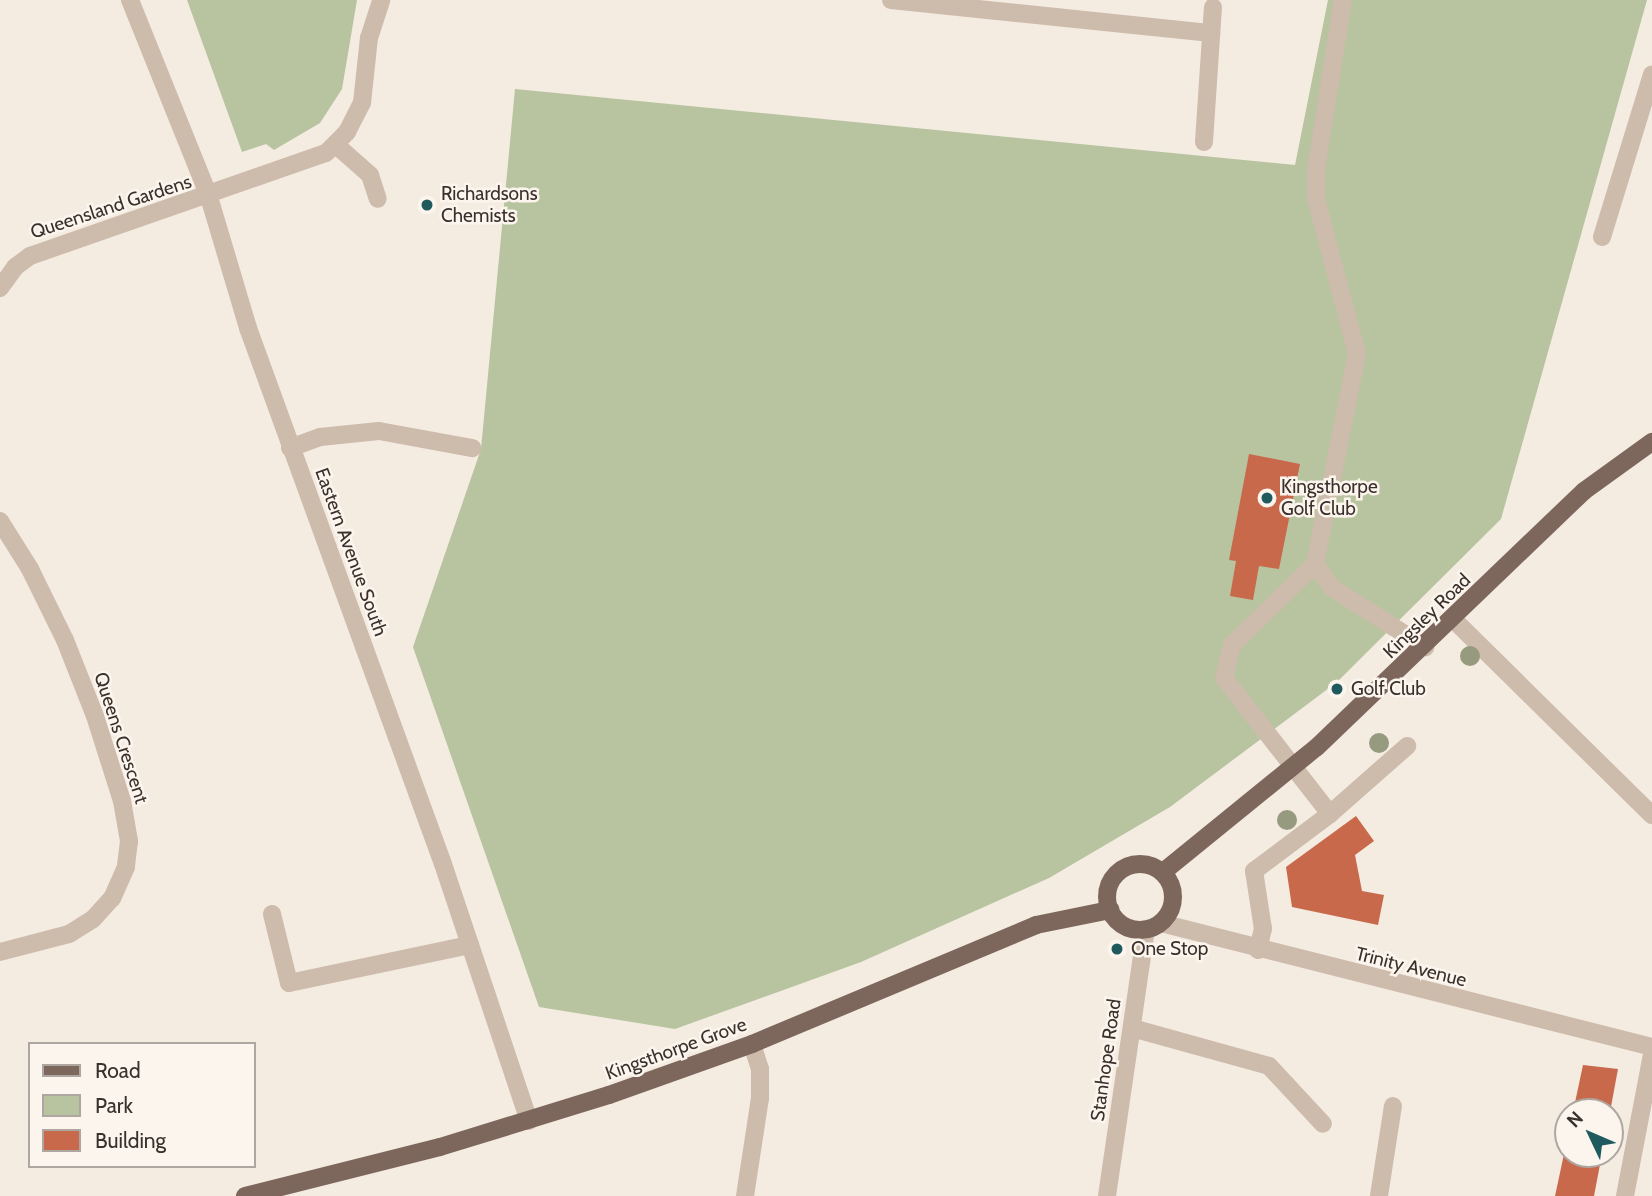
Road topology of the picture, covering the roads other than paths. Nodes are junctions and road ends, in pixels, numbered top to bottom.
1 (130, 0) edge
2 (381, 0) edge
3 (891, 0) edge
4 (1343, 0) edge
5 (1213, 7) dead end
6 (1211, 33) junction
7 (1652, 74) edge
8 (1204, 142) dead end
9 (337, 145) junction
10 (209, 197) junction
11 (378, 199) dead end
12 (1602, 237) dead end
13 (0, 288) edge
14 (1652, 442) edge
15 (290, 448) junction
16 (472, 448) dead end
17 (0, 521) edge
18 (1315, 564) junction
19 (1454, 620) junction
20 (1425, 647) junction
21 (1407, 746) dead end
22 (1294, 767) junction
23 (1330, 814) junction
24 (1652, 815) edge
25 (1163, 872) junction
26 (1110, 910) junction
27 (272, 914) dead end
28 (1153, 926) junction
29 (470, 945) junction
30 (1258, 950) junction
31 (0, 952) edge
32 (1132, 1028) junction
33 (752, 1044) junction
34 (1652, 1047) edge
35 (1652, 1055) edge
36 (1393, 1105) dead end
37 (529, 1121) junction
38 (1323, 1124) dead end
39 (245, 1196) edge
40 (745, 1196) edge
41 (1107, 1196) edge
42 (1379, 1196) edge
43 (1625, 1196) edge

1 - 10 street, Eastern Avenue South
2 - 9 street
3 - 6 street
4 - 18 street
5 - 6 street
6 - 8 street
7 - 12 street
9 - 10 street, Queensland Gardens
9 - 11 street
10 - 13 street, Queensland Gardens
10 - 15 street, Eastern Avenue South
14 - 19 main road, Kingsley Road
15 - 16 street
15 - 29 street, Eastern Avenue South
17 - 31 street, Queens Crescent
18 - 20 street
18 - 22 street
19 - 20 main road, Kingsley Road
19 - 24 street
20 - 22 main road, Kingsley Road
21 - 23 street
22 - 23 street
22 - 25 main road, Kingsley Road
23 - 30 street
25 - 26 main road
25 - 28 main road
26 - 28 main road
26 - 33 main road, Kingsthorpe Grove
27 - 29 street
28 - 30 street, Trinity Avenue
28 - 32 street, Stanhope Road
29 - 37 street, Eastern Avenue South
30 - 34 street, Trinity Avenue
32 - 38 street
32 - 41 street, Stanhope Road
33 - 37 main road, Kingsthorpe Grove
33 - 40 street
35 - 43 street
36 - 42 street
37 - 39 main road, Kingsthorpe Grove

